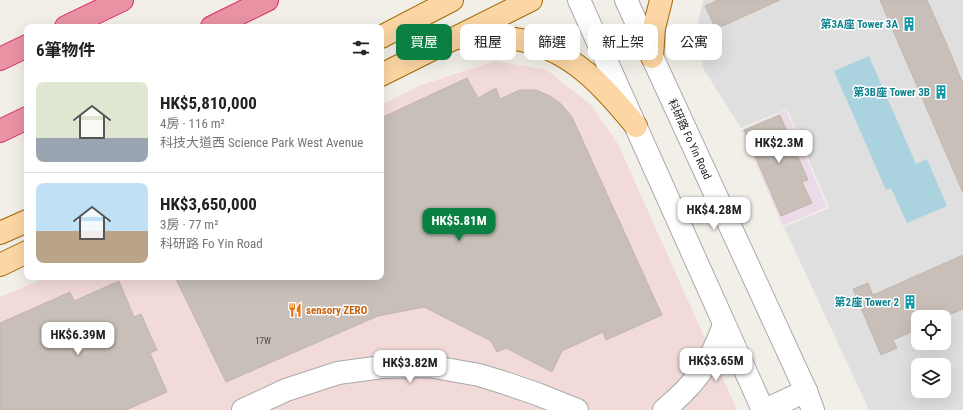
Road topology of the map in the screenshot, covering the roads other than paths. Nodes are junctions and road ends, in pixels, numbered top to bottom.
1 (122, 0) edge
2 (267, 0) edge
3 (452, 0) edge
4 (531, 0) edge
5 (579, 0) edge
6 (626, 0) edge
7 (661, 0) edge
8 (72, 24) edge
9 (218, 24) edge
10 (637, 24) edge
11 (655, 24) edge
12 (384, 35) edge
13 (457, 38) junction
14 (24, 47) edge
15 (0, 58) edge
16 (653, 60) edge
17 (384, 74) edge
18 (24, 119) edge
19 (636, 126) junction
20 (0, 131) edge
21 (24, 222) edge
22 (0, 233) edge
23 (24, 253) edge
24 (0, 265) edge
25 (724, 324) junction
26 (810, 401) edge
27 (243, 410) edge
28 (577, 410) edge
29 (664, 410) edge
30 (764, 410) edge

1 - 8 highway
2 - 9 highway
3 - 12 main road
4 - 13 main road
5 - 19 street
6 - 10 street, 科研路 Fo Yin Road
7 - 11 main road
13 - 17 main road
13 - 19 main road
14 - 15 highway
16 - 26 street, 科研路 Fo Yin Road
18 - 20 highway
19 - 25 street
21 - 22 main road
23 - 24 main road
25 - 29 street
25 - 30 street
26 - 30 street
27 - 28 street

